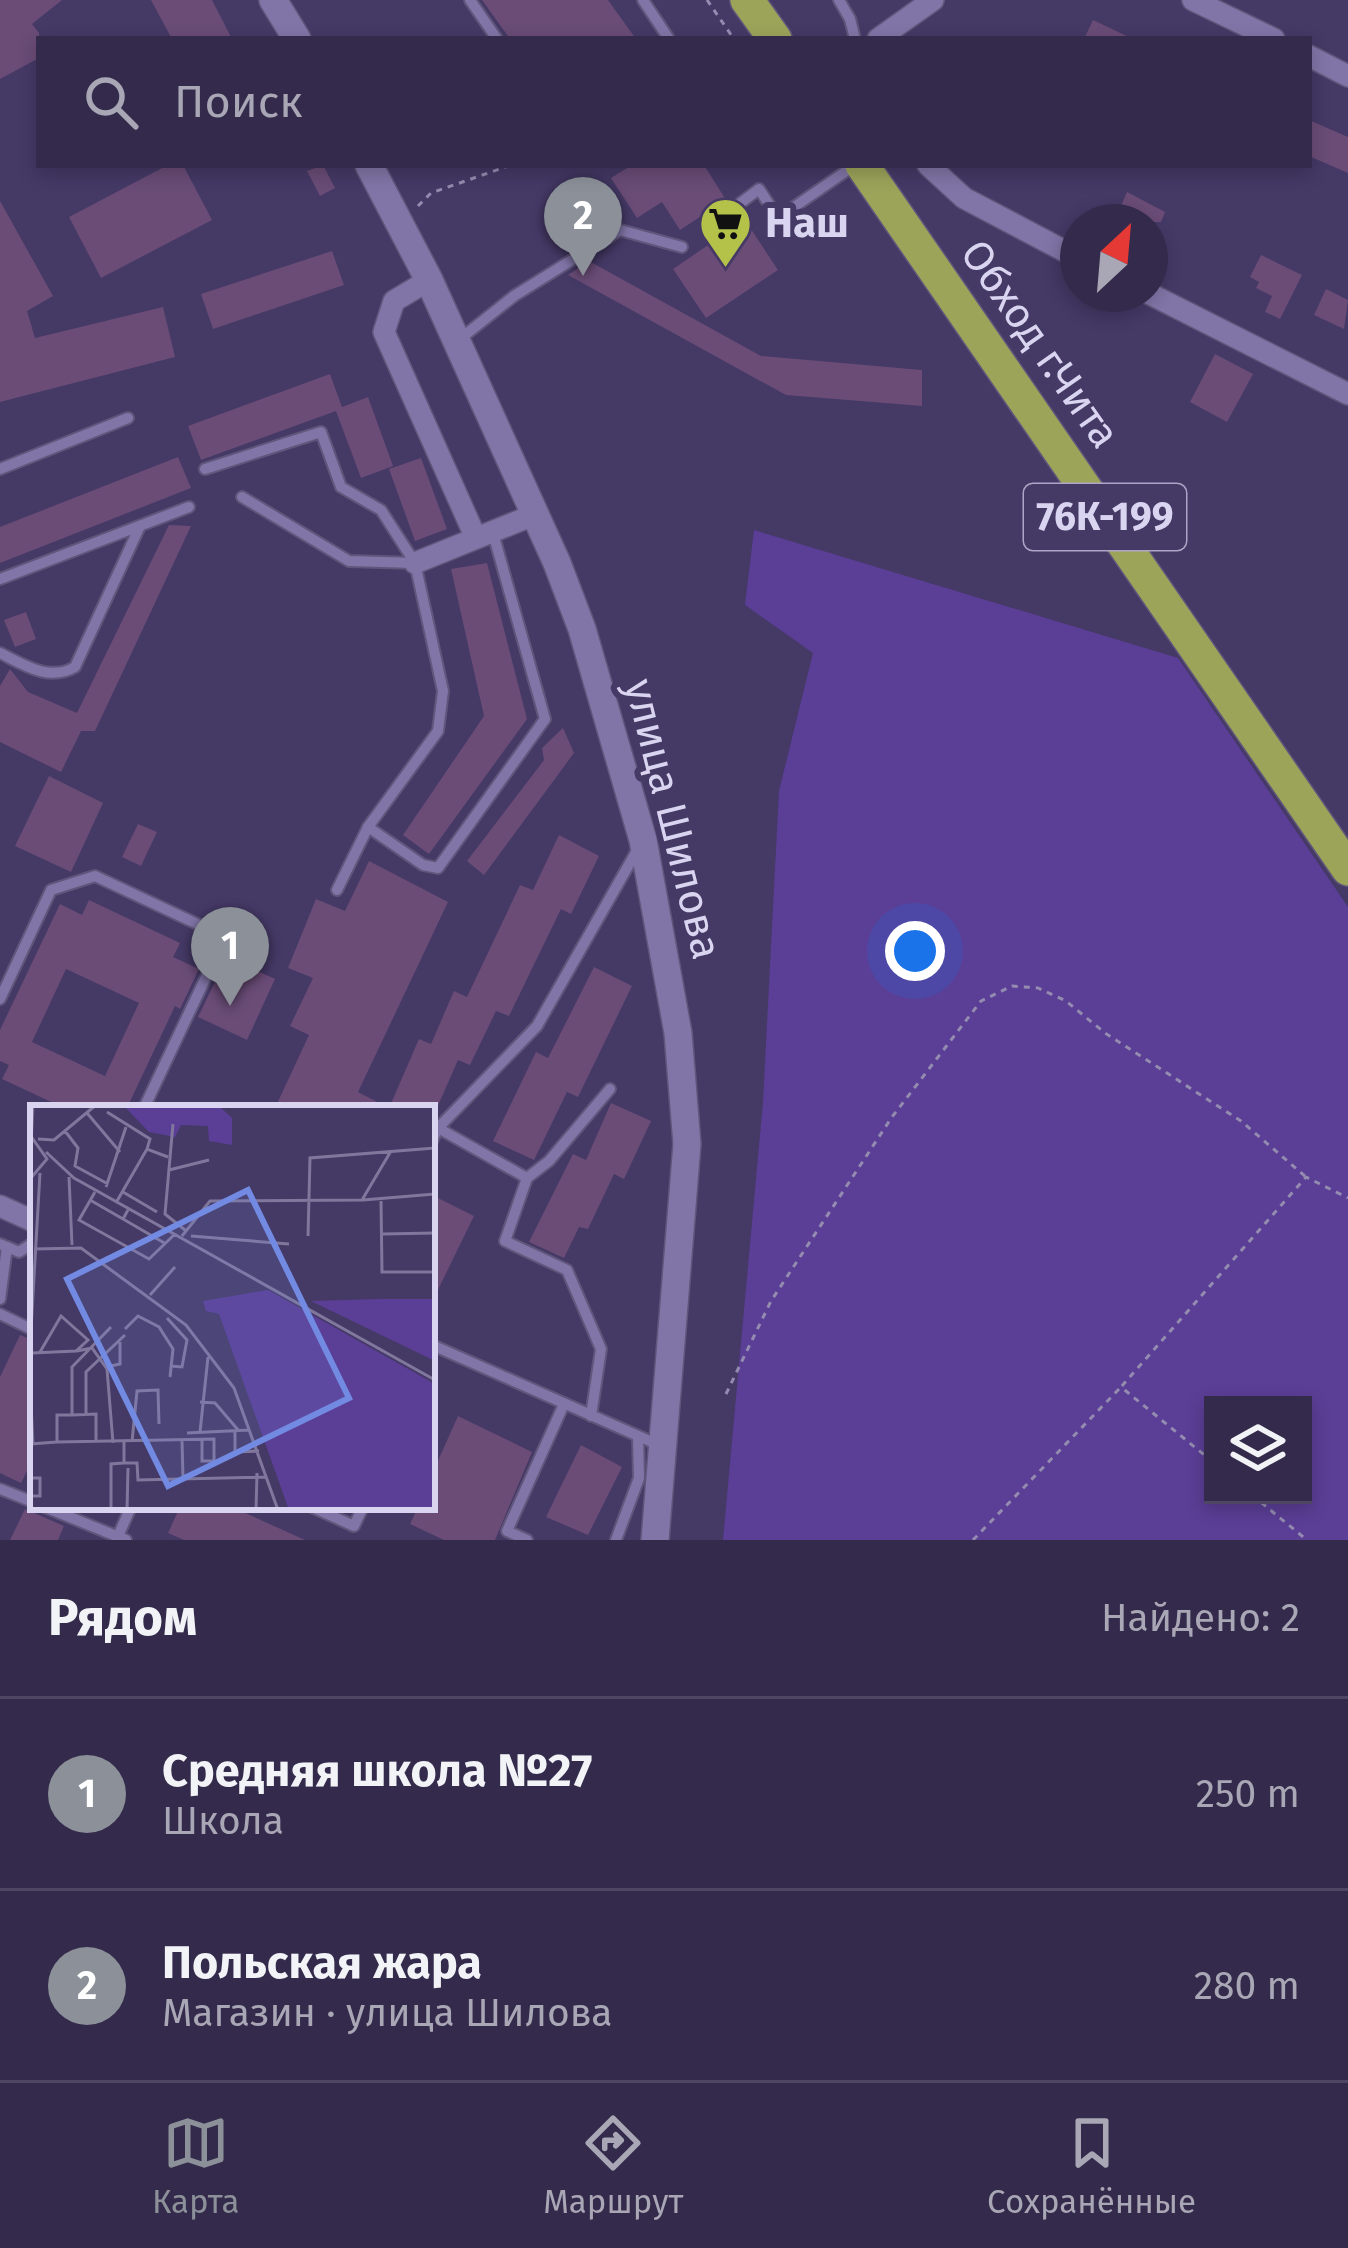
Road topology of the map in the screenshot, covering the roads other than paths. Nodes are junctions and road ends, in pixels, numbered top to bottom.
1 (273, 0) edge
2 (470, 0) edge
3 (643, 0) edge
4 (747, 0) edge
5 (839, 0) edge
6 (933, 0) edge
7 (1193, 0) edge
8 (295, 36) edge
9 (495, 36) edge
10 (667, 36) edge
11 (773, 36) edge
12 (854, 36) edge
13 (882, 36) edge
14 (1268, 36) edge
15 (1312, 58) edge
16 (1348, 76) edge
17 (371, 168) edge
18 (854, 168) edge
19 (861, 168) edge
20 (931, 168) edge
21 (710, 226) dead end
22 (682, 247) dead end
23 (1060, 248) edge
24 (429, 280) junction
25 (1168, 303) edge
26 (458, 341) junction
27 (1348, 394) edge
28 (128, 418) dead end
29 (0, 469) edge
30 (206, 470) dead end
31 (242, 497) dead end
32 (189, 507) dead end
33 (536, 514) junction
34 (140, 526) junction
35 (483, 532) junction
36 (416, 563) junction
37 (0, 579) edge
38 (0, 653) edge
39 (368, 827) junction
40 (643, 840) junction
41 (1348, 869) edge
42 (337, 890) dead end
43 (0, 999) edge
44 (610, 1089) dead end
45 (145, 1105) edge
46 (438, 1128) junction
47 (435, 1135) edge
48 (527, 1178) junction
49 (0, 1206) edge
50 (30, 1220) edge
51 (4, 1245) edge
52 (0, 1299) edge
53 (0, 1314) edge
54 (30, 1329) edge
55 (435, 1346) edge
56 (564, 1404) junction
57 (591, 1416) junction
58 (651, 1442) junction
59 (0, 1490) edge
60 (30, 1498) edge
61 (51, 1510) edge
62 (319, 1510) edge
63 (362, 1510) edge
64 (96, 1534) edge
65 (122, 1538) edge
66 (527, 1540) edge
67 (616, 1540) edge
68 (656, 1540) edge

1 - 8 main road
2 - 9 lane
3 - 10 lane
4 - 11 highway
5 - 12 lane
6 - 13 street
7 - 14 street
15 - 16 street
17 - 24 main road, улица Шилова
18 - 21 lane
19 - 41 highway, Обход г.Чита / 76К-199
20 - 23 street
22 - 26 lane
24 - 26 main road, улица Шилова
24 - 35 street
25 - 27 street
26 - 33 main road, улица Шилова
28 - 29 lane
30 - 36 lane
31 - 36 lane
32 - 34 lane
33 - 35 street
33 - 40 main road, улица Шилова
34 - 37 lane
34 - 38 lane
35 - 36 street
35 - 39 lane
36 - 39 lane
39 - 42 lane
40 - 46 lane
40 - 58 main road, улица Шилова
43 - 45 lane
44 - 48 lane
46 - 47 lane
46 - 48 lane
48 - 57 lane
49 - 50 street
51 - 52 lane
53 - 54 lane
55 - 56 lane
56 - 57 lane
56 - 66 lane
57 - 58 lane
58 - 67 lane
58 - 68 main road, улица Шилова
59 - 60 lane
61 - 64 lane
62 - 63 lane
64 - 65 lane

